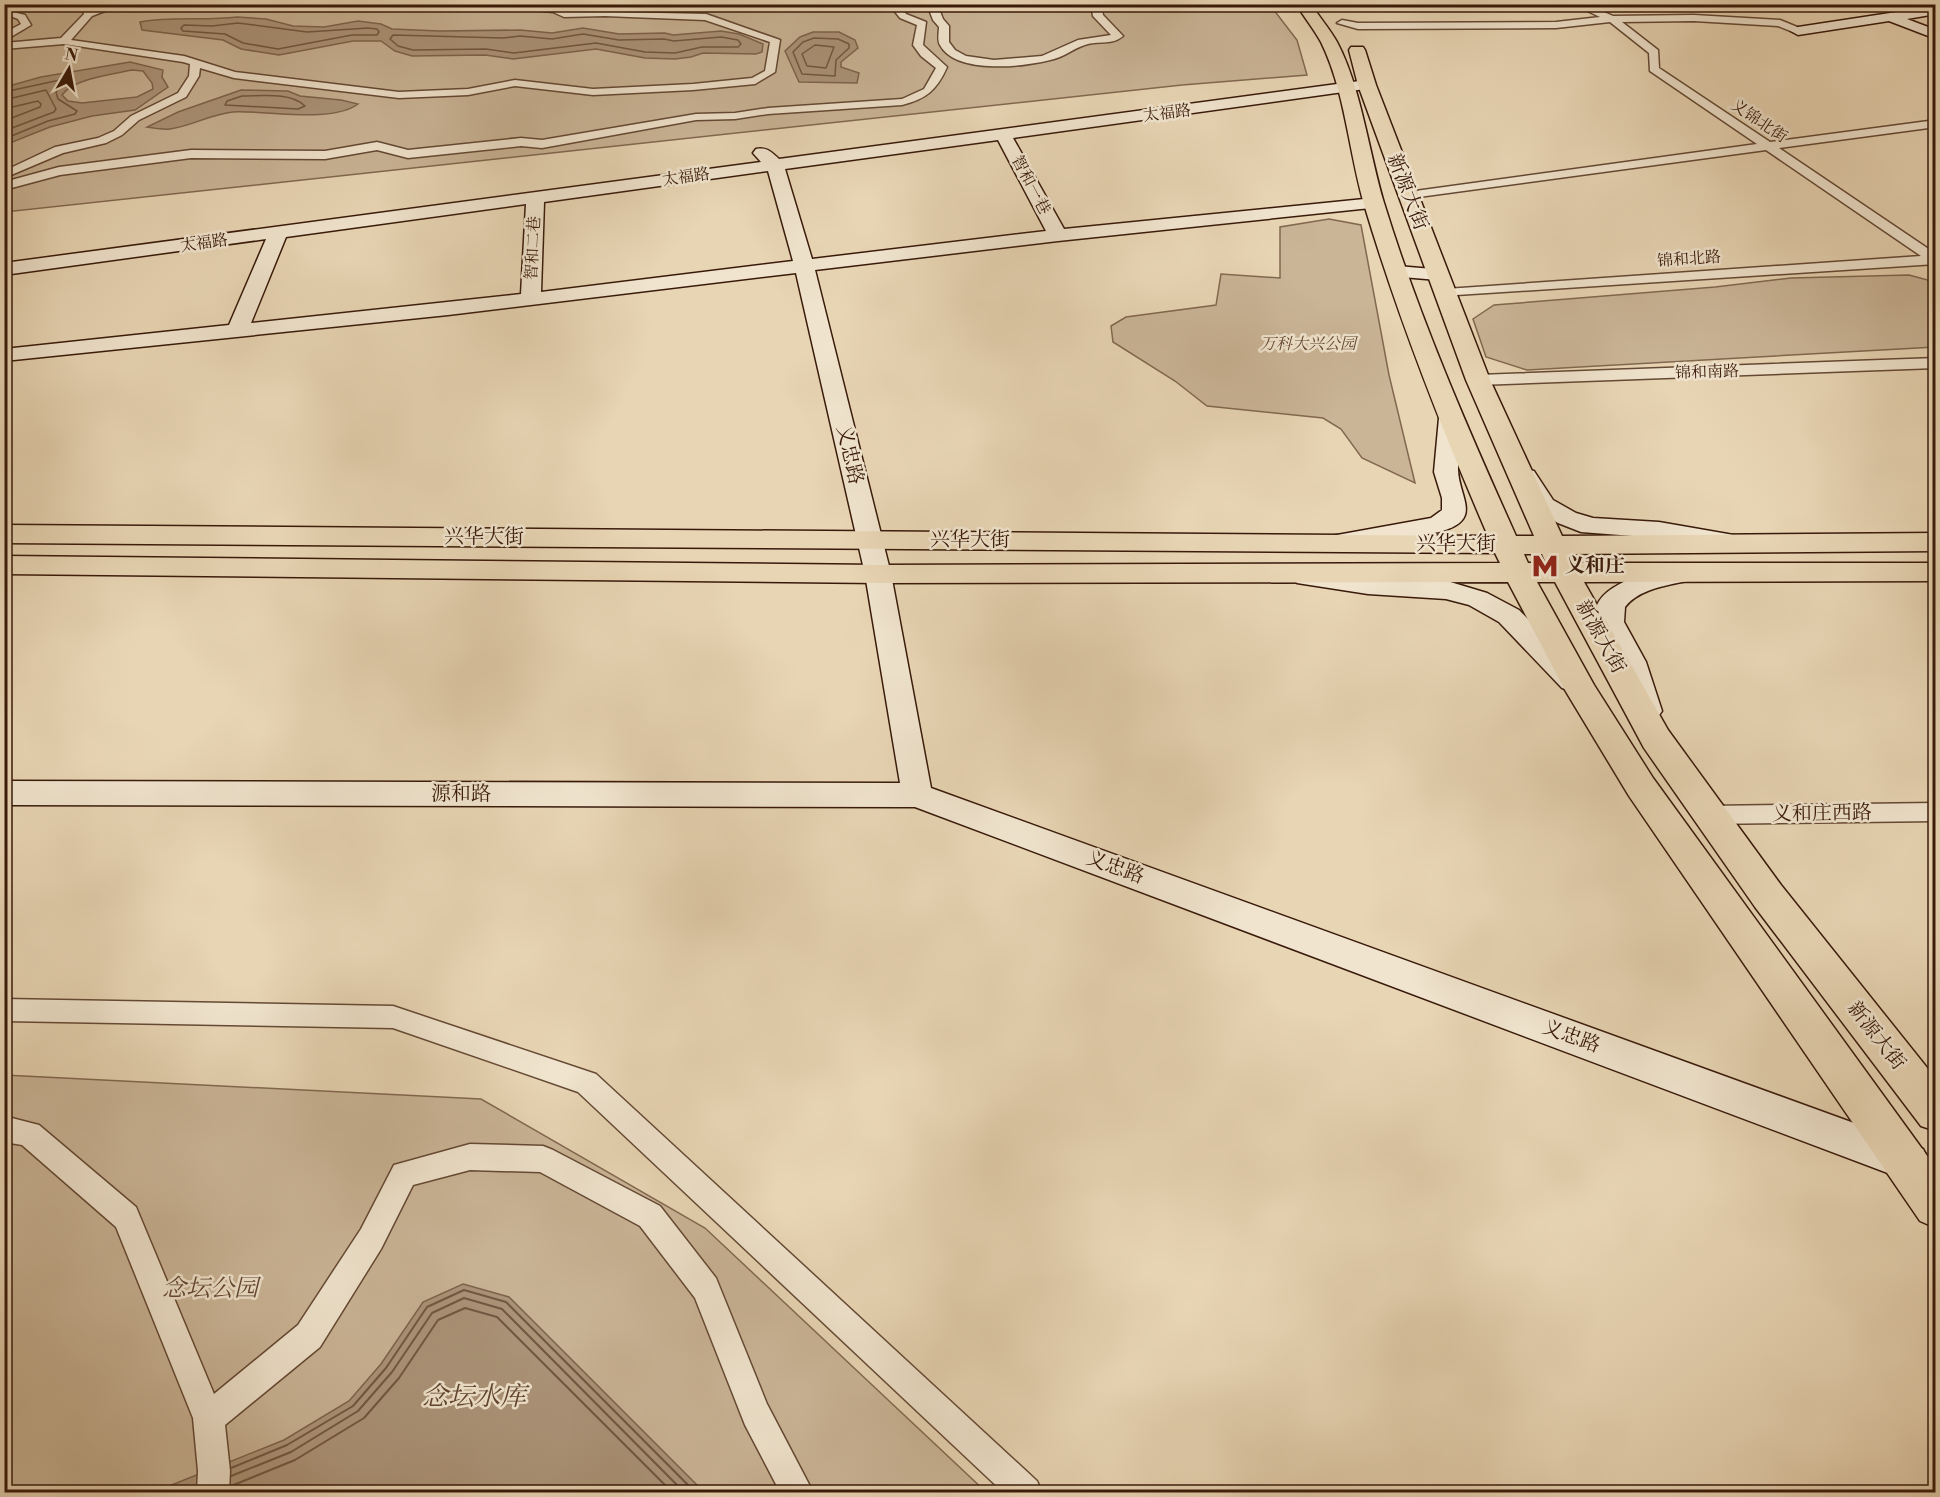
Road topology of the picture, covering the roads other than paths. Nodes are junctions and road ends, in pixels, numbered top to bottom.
1 (119, 4) edge
2 (501, 4) edge
3 (893, 4) edge
4 (932, 4) edge
5 (1096, 4) edge
6 (1303, 4) edge
7 (1576, 4) edge
8 (1924, 8) edge
9 (87, 9) edge
10 (1882, 11) edge
11 (1335, 14) edge
12 (9, 15) edge
13 (1612, 19) junction
14 (1780, 23) junction
15 (4, 29) edge
16 (1935, 30) edge
17 (1798, 31) joint
18 (1935, 35) edge
19 (4, 38) edge
20 (64, 41) junction
21 (4, 46) edge
22 (195, 63) junction
23 (1355, 82) junction
24 (1935, 123) edge
25 (1004, 134) junction
26 (1767, 147) junction
27 (769, 159) junction
28 (4, 175) edge
29 (4, 186) edge
30 (1408, 195) junction
31 (536, 198) junction
32 (1374, 203) junction
33 (278, 233) junction
34 (1058, 235) junction
35 (4, 257) edge
36 (1935, 260) edge
37 (804, 265) junction
38 (4, 269) edge
39 (1397, 272) junction
40 (1442, 284) junction
41 (531, 299) junction
42 (237, 331) junction
43 (4, 356) edge
44 (1935, 363) edge
45 (1478, 380) junction
46 (1450, 417) junction
47 (1509, 451) junction
48 (4, 534) edge
49 (868, 539) junction
50 (1935, 542) edge
51 (1335, 543) junction
52 (1743, 544) junction
53 (1552, 545) junction
54 (1511, 559) junction
55 (4, 565) edge
56 (1694, 571) junction
57 (1564, 572) junction
58 (1935, 572) edge
59 (878, 574) junction
60 (1282, 574) junction
61 (1581, 690) junction
62 (1656, 739) junction
63 (4, 793) edge
64 (917, 795) junction
65 (1935, 812) edge
66 (1708, 815) junction
67 (4, 1010) edge
68 (1935, 1112) edge
69 (4, 1129) edge
70 (1901, 1159) junction
71 (1935, 1172) edge
72 (1935, 1206) edge
73 (209, 1418) junction
74 (213, 1492) edge
75 (797, 1492) edge
76 (1026, 1492) edge

1 - 9 street
2 - 22 street
3 - 29 street
4 - 5 street
6 - 23 main road
7 - 13 street, 义锦北街
8 - 10 main road
9 - 20 street
10 - 14 main road
10 - 16 main road
10 - 17 main road
10 - 18 main road
11 - 13 street
11 - 23 main road, 新源大街
12 - 15 street
12 - 19 street
13 - 14 street
13 - 26 street, 义锦北街
14 - 17 street
20 - 21 street
20 - 22 street
22 - 28 street
23 - 25 main road, 太福路
23 - 27 main road, 太福路
23 - 30 main road, 新源大街
23 - 32 main road
24 - 26 street
25 - 27 main road, 太福路
25 - 34 main road, 智和一巷
26 - 30 street
26 - 36 street, 义锦北街
27 - 31 main road, 太福路
27 - 35 main road, 太福路
27 - 37 main road, 义忠路
30 - 40 main road, 新源大街
31 - 33 main road, 太福路
31 - 41 main road, 智和二巷
32 - 34 main road
32 - 39 main road
33 - 38 main road, 太福路
33 - 42 main road
34 - 37 main road
36 - 40 street, 锦和北路
37 - 41 main road
37 - 49 main road, 义忠路
39 - 40 main road
39 - 46 main road
40 - 45 main road, 新源大街
41 - 42 main road
42 - 43 main road
44 - 45 street, 锦和南路
45 - 47 main road, 新源大街
46 - 51 main road
46 - 54 main road
47 - 52 main road
47 - 53 main road, 新源大街
48 - 49 main road, 兴华大街
49 - 51 main road, 兴华大街
49 - 59 main road, 义忠路
50 - 52 main road, 兴华大街
51 - 54 main road, 兴华大街
52 - 53 main road, 兴华大街
53 - 54 main road, 兴华大街
53 - 57 main road, 新源大街
54 - 57 main road, 兴华大街
54 - 60 main road, 兴华大街
54 - 61 main road
55 - 59 main road, 兴华大街
56 - 57 main road, 兴华大街
56 - 58 main road, 兴华大街
56 - 62 main road
57 - 62 main road, 新源大街
59 - 60 main road, 兴华大街
59 - 64 main road, 义忠路
60 - 61 main road
61 - 70 main road
62 - 66 main road, 新源大街
63 - 64 main road, 源和路
64 - 70 main road, 义忠路
65 - 66 street, 义和庄西路
66 - 68 main road, 新源大街
67 - 76 street
69 - 73 street
70 - 71 main road, 义忠路
70 - 72 main road
73 - 74 street
73 - 75 street

